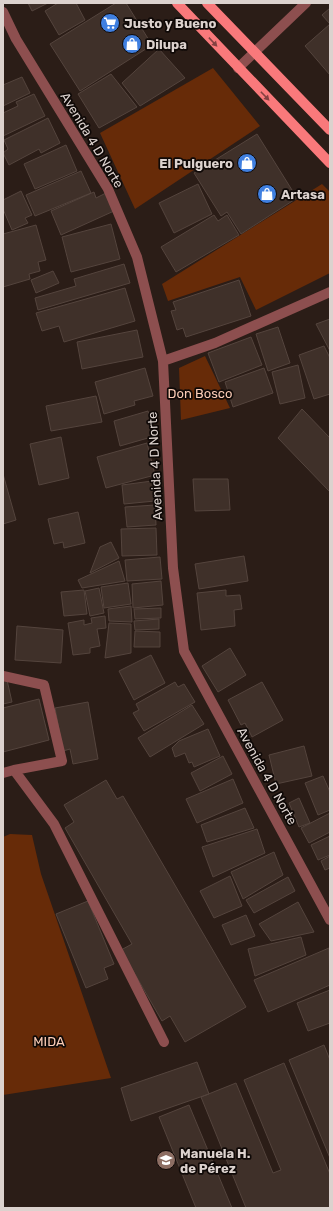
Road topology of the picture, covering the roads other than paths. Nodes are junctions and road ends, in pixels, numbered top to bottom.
1 (177, 3) edge
2 (206, 3) edge
3 (306, 3) edge
4 (3, 12) edge
5 (254, 52) junction
6 (238, 68) junction
7 (330, 130) edge
8 (330, 163) edge
9 (330, 292) edge
10 (163, 361) junction
11 (3, 676) edge
12 (14, 770) junction
13 (3, 773) edge
14 (330, 920) edge
15 (164, 1042) dead end

1 -> 6 main road
2 - 5 main road
3 - 5 street
4 - 10 street, Avenida 4 D Norte
5 - 6 street
5 - 7 main road
6 -> 8 main road
9 - 10 street
10 - 14 street, Avenida 4 D Norte
11 - 12 street
12 - 13 street
12 - 15 street

